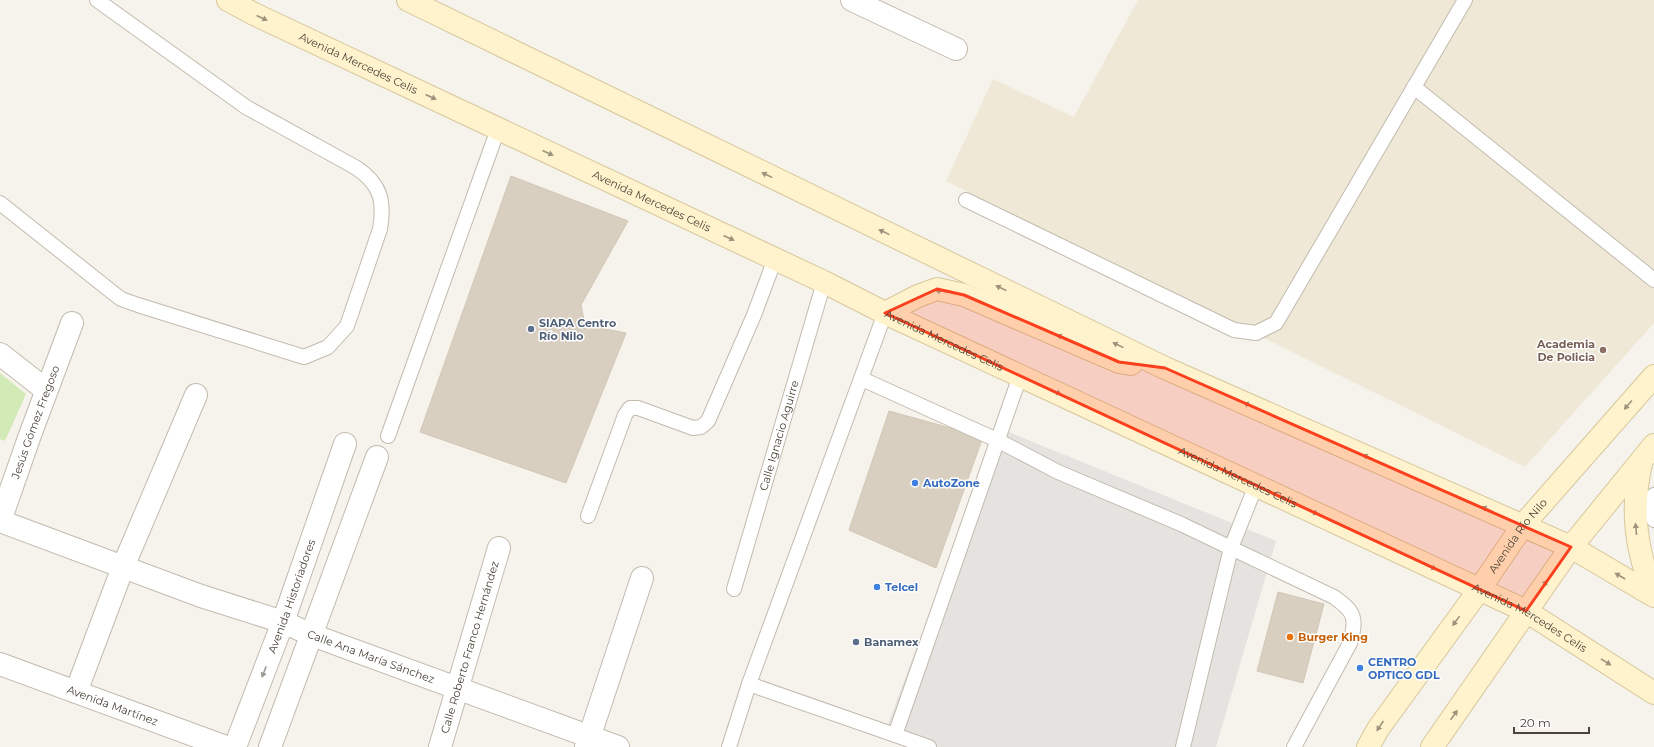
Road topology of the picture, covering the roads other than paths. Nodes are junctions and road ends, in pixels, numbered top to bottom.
1 (97, 0) edge
2 (228, 0) edge
3 (408, 0) edge
4 (852, 0) edge
5 (1465, 0) edge
6 (956, 49) dead end
7 (1414, 86) junction
8 (498, 129) junction
9 (966, 200) dead end
10 (0, 202) edge
11 (775, 259) junction
12 (1654, 280) edge
13 (824, 282) junction
14 (885, 313) junction
15 (72, 324) dead end
16 (0, 354) edge
17 (1166, 368) junction
18 (1020, 376) junction
19 (1654, 376) edge
20 (862, 379) junction
21 (46, 390) junction
22 (196, 394) dead end
23 (388, 436) dead end
24 (997, 440) junction
25 (345, 444) dead end
26 (1648, 453) edge
27 (377, 457) dead end
28 (1256, 485) junction
29 (1654, 495) edge
30 (588, 516) dead end
31 (1654, 520) edge
32 (0, 521) edge
33 (1523, 525) junction
34 (1571, 547) junction
35 (499, 548) dead end
36 (1231, 548) junction
37 (123, 567) junction
38 (642, 578) dead end
39 (734, 589) dead end
40 (1480, 590) junction
41 (1654, 594) edge
42 (1526, 611) junction
43 (283, 622) junction
44 (312, 635) junction
45 (0, 664) edge
46 (749, 684) junction
47 (458, 688) junction
48 (76, 692) junction
49 (1654, 693) edge
50 (895, 735) junction
51 (587, 742) edge
52 (226, 747) edge
53 (235, 747) edge
54 (270, 747) edge
55 (440, 747) edge
56 (618, 747) edge
57 (729, 747) edge
58 (929, 747) edge
59 (1183, 747) edge
60 (1294, 747) edge
61 (1368, 747) edge
62 (1432, 747) edge

1 - 10 lane
2 -> 8 main road, Avenida Mercedes Celis
17 -> 3 main road
4 - 6 street
5 - 7 lane
7 - 9 lane
7 - 12 lane
8 -> 11 main road, Avenida Mercedes Celis
8 - 23 lane
11 - 13 main road, Avenida Mercedes Celis
11 - 30 lane
13 - 14 main road, Avenida Mercedes Celis
13 - 39 lane, Calle Ignacio Aguirre
17 -> 14 main road
14 - 18 main road, Avenida Mercedes Celis
14 - 20 lane
15 - 21 street, Jesús Gómez Fregoso
16 - 21 street
33 -> 17 main road
18 - 24 lane
18 -> 28 main road, Avenida Mercedes Celis
19 -> 33 main road, Avenida Río Nilo
20 - 24 lane
20 - 46 lane
21 - 32 street, Jesús Gómez Fregoso
22 - 37 street
24 - 36 lane
24 - 50 lane
25 - 43 street, Avenida Historiadores
26 - 34 main road
41 -> 26 main road
27 - 44 street
28 - 36 lane
28 -> 40 main road, Avenida Mercedes Celis
29 - 31 lane
32 - 37 street, Calle Ana María Sánchez
33 - 34 main road
33 - 40 main road, Avenida Río Nilo
41 -> 34 main road
42 -> 34 main road
35 - 47 street, Calle Roberto Franco Hernández
36 - 59 lane
36 - 60 lane
37 - 43 street, Calle Ana María Sánchez
37 - 48 street
38 - 51 street
40 - 42 main road, Avenida Mercedes Celis
40 -> 61 main road, Avenida Río Nilo
42 -> 49 main road, Avenida Mercedes Celis
62 -> 42 main road
43 - 44 street, Calle Ana María Sánchez
43 -> 53 street, Avenida Historiadores
44 - 47 street, Calle Ana María Sánchez
44 - 54 street
45 - 48 street, Avenida Martínez
46 - 50 lane
46 - 57 lane
47 - 51 street, Calle Ana María Sánchez
47 - 55 street, Calle Roberto Franco Hernández
48 - 52 street, Avenida Martínez
50 - 58 lane
51 - 56 street, Calle Ana María Sánchez

